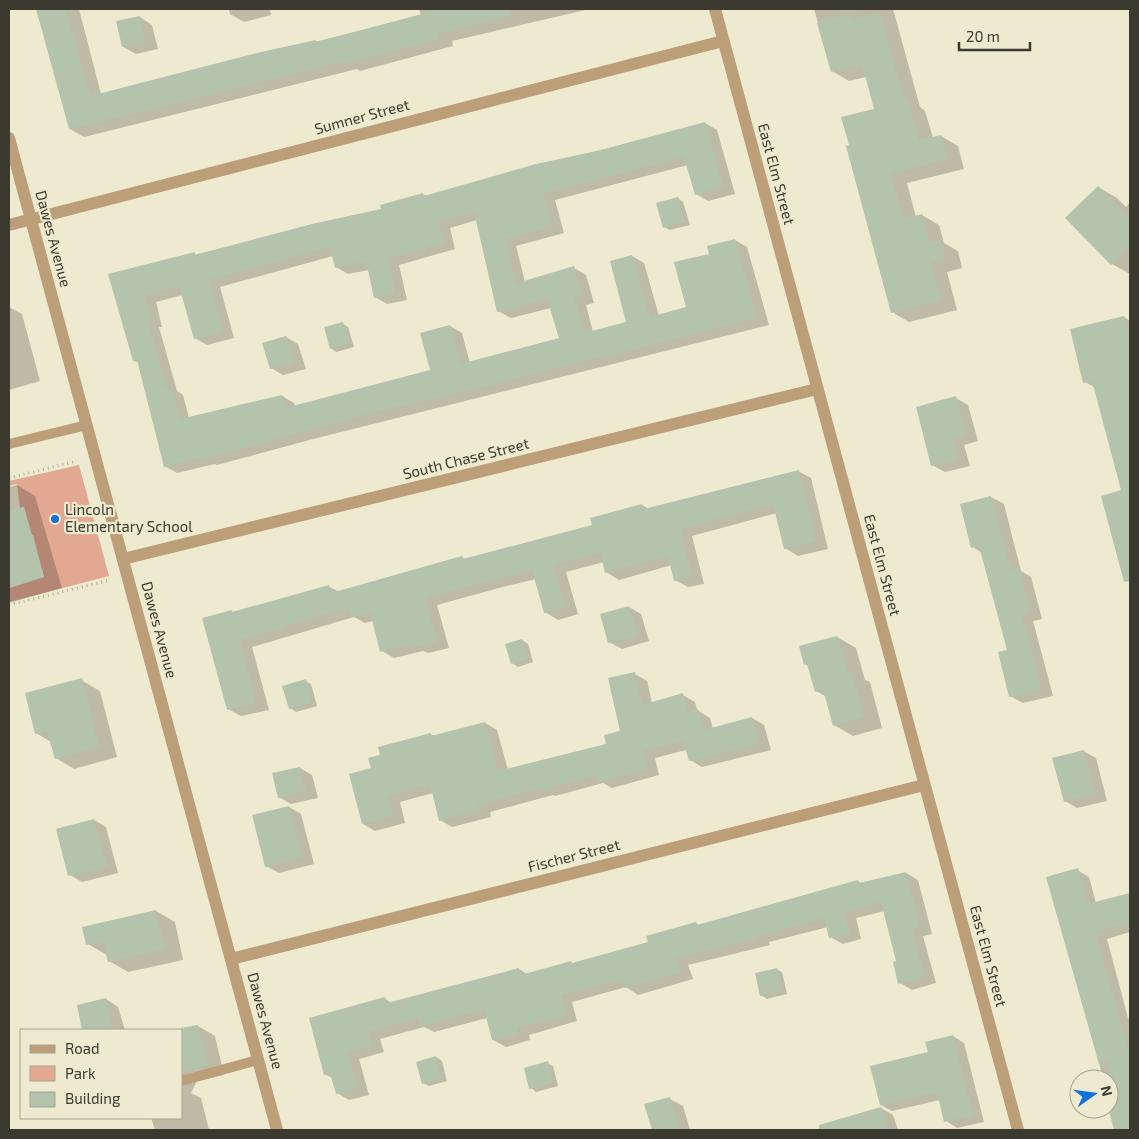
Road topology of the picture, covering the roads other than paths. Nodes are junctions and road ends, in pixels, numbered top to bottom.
1 (715, 9) edge
2 (723, 41) junction
3 (9, 138) edge
4 (31, 220) junction
5 (9, 225) edge
6 (818, 389) junction
7 (87, 425) junction
8 (9, 444) edge
9 (123, 560) junction
10 (924, 785) junction
11 (231, 959) junction
12 (258, 1060) junction
13 (182, 1081) edge
14 (277, 1130) edge
15 (1018, 1130) edge

1 - 2 street, East Elm Street
2 - 4 street, Sumner Street
2 - 6 street, East Elm Street
3 - 4 street, Dawes Avenue
4 - 5 street, Sumner Street
4 - 7 street, Dawes Avenue
6 - 9 street, South Chase Street
6 - 10 street, East Elm Street
7 - 8 lane
7 - 9 street, Dawes Avenue
9 - 11 street, Dawes Avenue
10 - 11 street, Fischer Street
10 - 15 street, East Elm Street
11 - 12 street, Dawes Avenue
12 - 13 lane
12 - 14 street, Dawes Avenue

